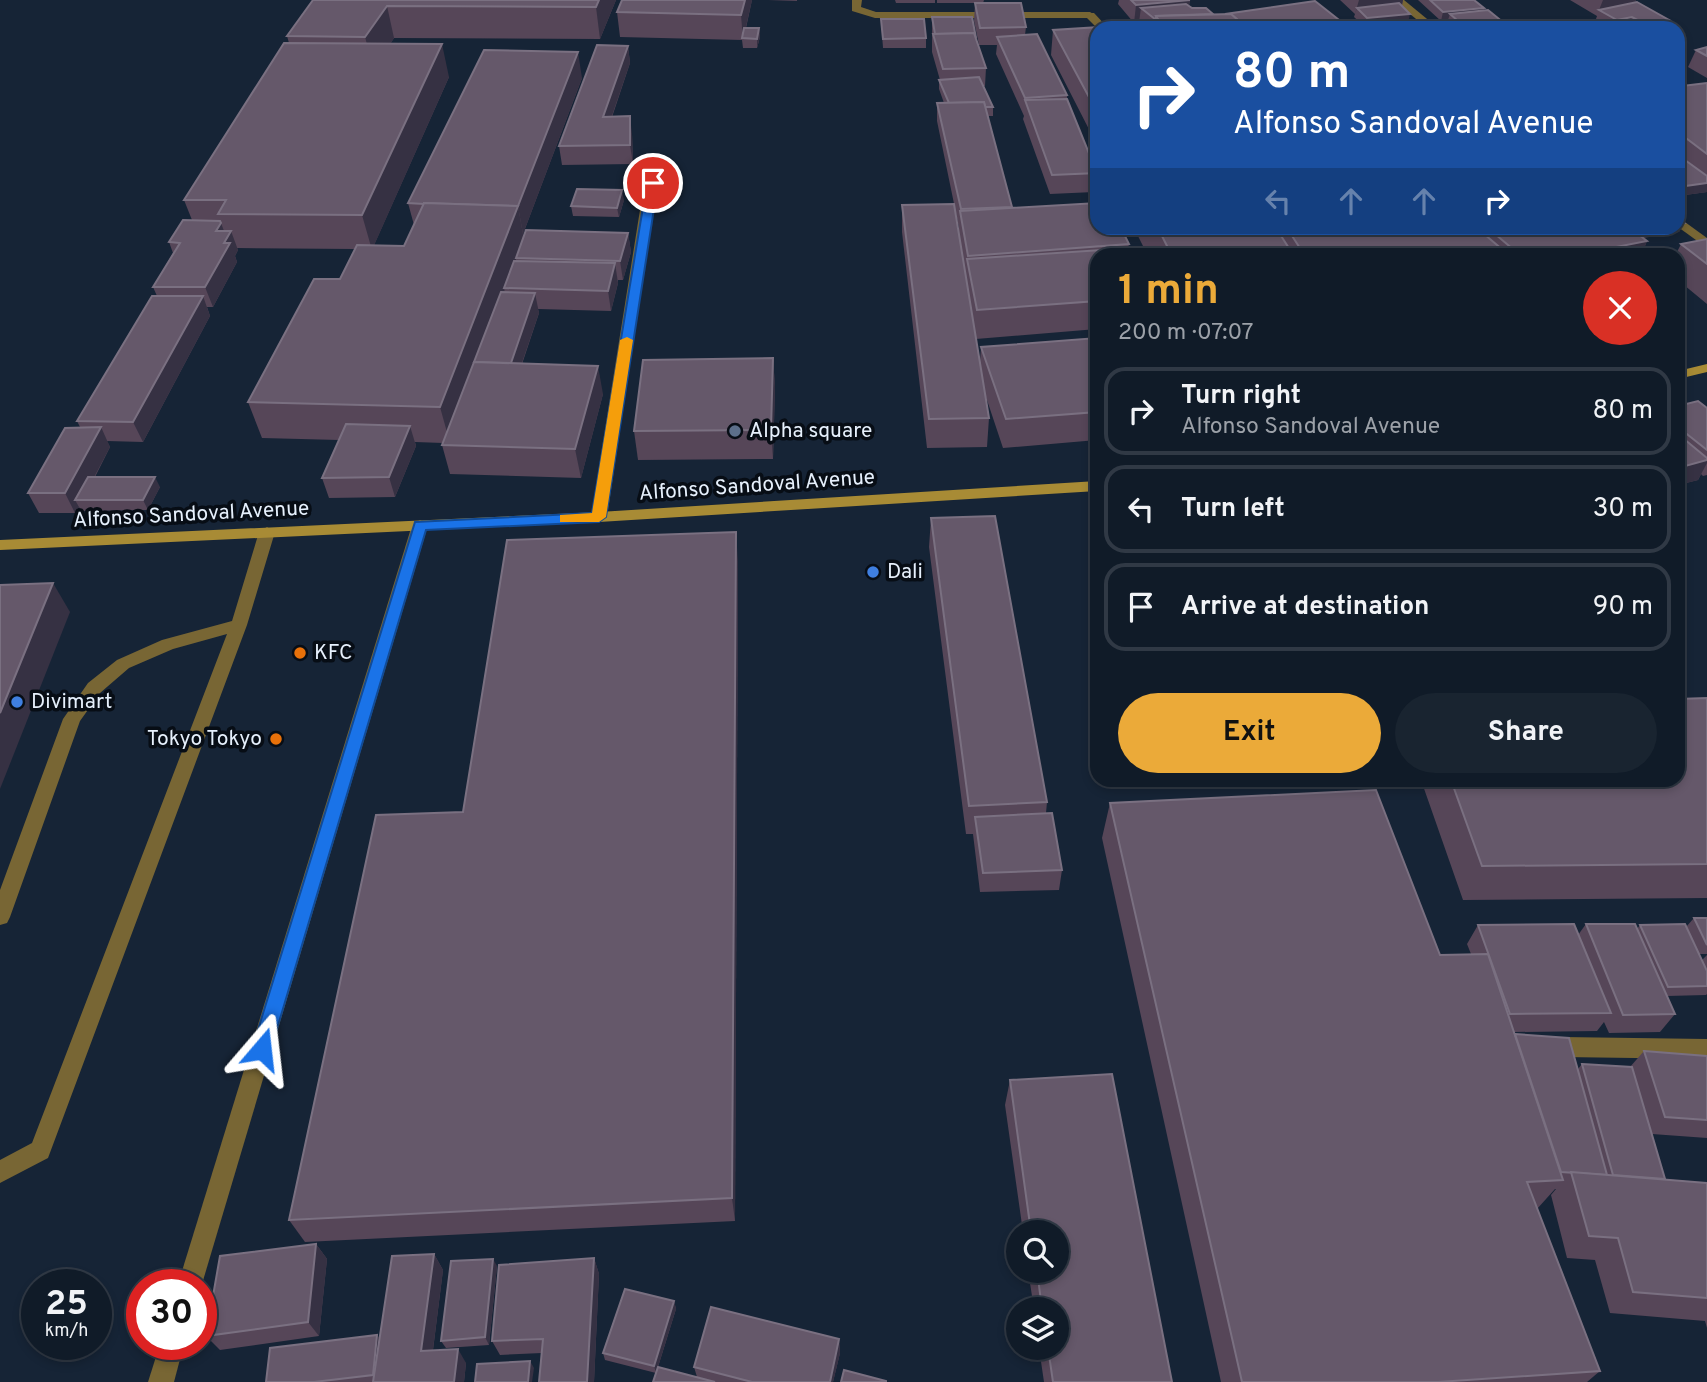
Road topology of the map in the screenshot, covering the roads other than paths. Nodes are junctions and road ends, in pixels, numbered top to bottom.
1 (858, 0) edge
2 (1075, 0) edge
3 (1398, 0) edge
4 (1090, 15) junction
5 (1096, 21) edge
6 (1424, 21) edge
7 (653, 166) dead end
8 (1685, 227) edge
9 (1707, 244) edge
10 (1707, 368) edge
11 (1685, 373) edge
12 (1090, 486) edge
13 (599, 517) junction
14 (420, 525) junction
15 (267, 532) junction
16 (0, 545) edge
17 (239, 625) junction
18 (0, 917) edge
19 (1562, 1047) edge
20 (1707, 1049) edge
21 (0, 1172) edge
22 (195, 1269) edge
23 (167, 1360) edge
24 (161, 1382) edge

1 - 4 street
2 - 4 street
3 - 6 street
4 - 5 street
7 - 13 street
8 - 9 street
10 - 11 main road
12 - 13 main road, Alfonso Sandoval Avenue
13 - 14 main road, Alfonso Sandoval Avenue
14 - 15 main road, Alfonso Sandoval Avenue
14 - 22 street
15 - 16 main road, Alfonso Sandoval Avenue
15 - 17 street
17 - 18 street
17 - 21 street
19 - 20 street
23 - 24 street

